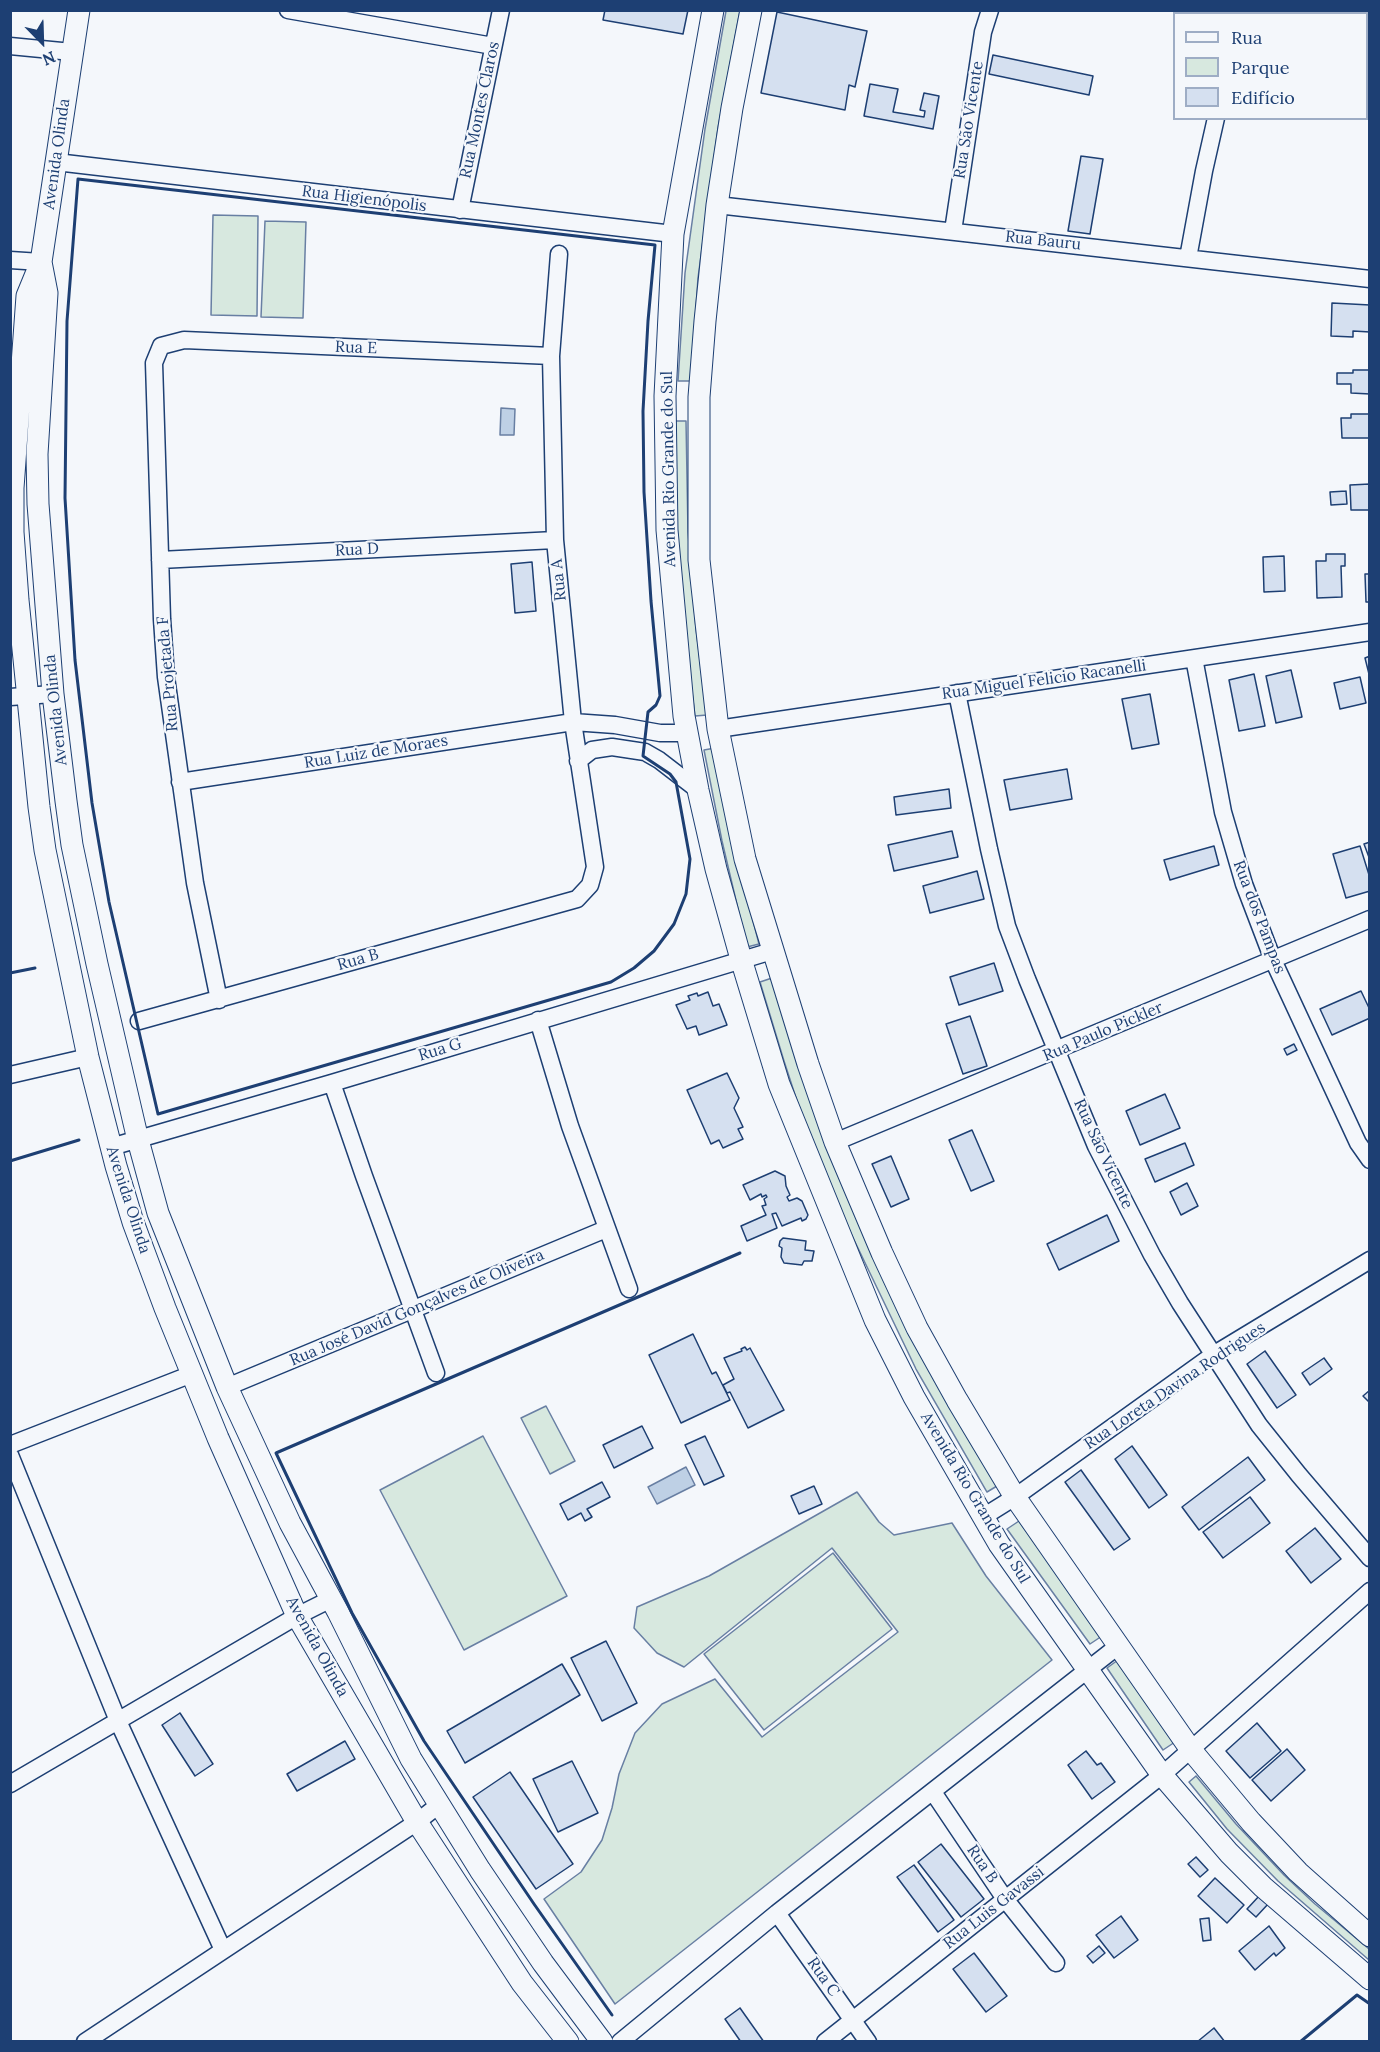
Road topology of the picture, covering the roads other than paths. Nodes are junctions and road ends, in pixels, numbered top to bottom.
1 (79, 10) edge
2 (288, 10) edge
3 (501, 10) edge
4 (713, 10) edge
5 (751, 10) edge
6 (990, 10) edge
7 (10, 46) edge
8 (493, 46) junction
9 (72, 52) junction
10 (1216, 120) edge
11 (56, 162) junction
12 (717, 205) junction
13 (460, 210) junction
14 (953, 231) junction
15 (673, 234) junction
16 (560, 254) dead end
17 (1188, 258) junction
18 (10, 260) edge
19 (41, 262) junction
20 (1370, 279) edge
21 (161, 346) joint
22 (551, 356) junction
23 (665, 396) junction
24 (699, 397) junction
25 (39, 531) junction
26 (12, 532) edge
27 (555, 540) junction
28 (160, 560) junction
29 (1370, 632) edge
30 (1194, 658) junction
31 (957, 693) junction
32 (53, 694) junction
33 (19, 696) edge
34 (573, 722) junction
35 (718, 729) junction
36 (660, 733) junction
37 (688, 733) junction
38 (659, 760) junction
39 (578, 761) junction
40 (180, 782) junction
41 (698, 790) junction
42 (577, 899) joint
43 (1370, 920) edge
44 (772, 951) junction
45 (741, 959) junction
46 (1273, 960) junction
47 (97, 964) junction
48 (71, 972) junction
49 (219, 1000) junction
50 (538, 1020) junction
51 (139, 1021) dead end
52 (1056, 1051) junction
53 (88, 1057) junction
54 (10, 1075) edge
55 (332, 1083) junction
56 (138, 1140) junction
57 (835, 1142) junction
58 (111, 1147) junction
59 (1370, 1160) edge
60 (606, 1229) junction
61 (1370, 1260) edge
62 (629, 1289) dead end
63 (412, 1309) junction
64 (1213, 1355) junction
65 (436, 1372) dead end
66 (192, 1374) junction
67 (227, 1387) junction
68 (10, 1445) edge
69 (10, 1455) edge
70 (271, 1479) junction
71 (243, 1494) junction
72 (1015, 1497) junction
73 (983, 1517) junction
74 (1370, 1558) edge
75 (1370, 1591) edge
76 (331, 1599) junction
77 (297, 1616) junction
78 (1118, 1646) junction
79 (1086, 1669) junction
80 (118, 1721) junction
81 (1191, 1750) junction
82 (1162, 1775) junction
83 (10, 1784) edge
84 (933, 1792) junction
85 (440, 1804) junction
86 (417, 1822) junction
87 (1005, 1899) junction
88 (777, 1913) junction
89 (1370, 1936) edge
90 (223, 1950) junction
91 (1056, 1963) dead end
92 (1370, 1979) edge
93 (853, 2020) junction
94 (85, 2042) edge
95 (568, 2042) edge
96 (602, 2042) edge
97 (620, 2042) edge
98 (825, 2042) edge
99 (868, 2042) edge

1 - 9 street, Avenida Olinda
2 - 8 street
3 - 8 street, Rua Montes Claros
4 - 15 street, Avenida Rio Grande do Sul
5 - 12 street, Avenida Rio Grande do Sul
6 - 14 street, Rua São Vicente
7 - 9 street
8 - 13 street, Rua Montes Claros
9 - 11 street, Avenida Olinda
10 - 17 street
11 - 13 street, Rua Higienópolis
11 - 19 street, Avenida Olinda
12 - 14 street, Rua Bauru
12 - 24 street, Avenida Rio Grande do Sul
13 - 15 street, Rua Higienópolis
14 - 17 street, Rua Bauru
15 - 23 street, Avenida Rio Grande do Sul
16 - 22 street, Rua A
17 - 20 street, Rua Bauru
18 - 19 street
19 - 25 street, Avenida Olinda
19 - 26 street, Avenida Olinda
21 - 22 street, Rua E
21 - 28 street, Rua Projetada F
22 - 27 street, Rua A
23 - 24 street
23 - 37 street, Avenida Rio Grande do Sul
24 - 35 street, Avenida Rio Grande do Sul
25 - 26 street
25 - 32 street, Avenida Olinda
26 - 33 street, Avenida Olinda
27 - 28 street, Rua D
27 - 34 street, Rua A
28 - 40 street, Rua Projetada F
29 - 30 street, Rua Miguel Felicio Racanelli
30 - 31 street, Rua Miguel Felicio Racanelli
30 - 46 street, Rua dos Pampas
31 - 35 street, Rua Miguel Felicio Racanelli
31 - 52 street, Rua São Vicente
32 - 33 street
32 - 47 street, Avenida Olinda
33 - 48 street, Avenida Olinda
34 - 36 street, Rua Luiz de Moraes
34 - 39 street, Rua A
34 - 40 street, Rua Luiz de Moraes
35 - 37 street
35 - 44 street, Avenida Rio Grande do Sul
36 - 37 street, Rua Luiz de Moraes
36 - 38 street
37 - 41 street, Avenida Rio Grande do Sul
38 - 39 street
38 - 41 street
39 - 42 street, Rua A
40 - 49 street, Rua Projetada F
41 - 45 street, Avenida Rio Grande do Sul
42 - 49 street, Rua B
43 - 46 street, Rua Paulo Pickler
44 - 45 street
44 - 57 street, Avenida Rio Grande do Sul
45 - 50 street, Rua G
45 - 73 street, Avenida Rio Grande do Sul
46 - 52 street, Rua Paulo Pickler
46 - 59 street, Rua dos Pampas
47 - 48 street
47 - 56 street, Avenida Olinda
48 - 53 street, Avenida Olinda
49 - 51 street, Rua B
50 - 55 street, Rua G
50 - 60 street
52 - 57 street, Rua Paulo Pickler
52 - 64 street, Rua São Vicente
53 - 54 street
53 - 58 street, Avenida Olinda
55 - 56 street, Rua G
55 - 63 street
56 - 58 street, Rua G
56 - 67 street, Avenida Olinda
57 - 72 street, Avenida Rio Grande do Sul
58 - 66 street, Avenida Olinda
60 - 62 street
60 - 63 street, Rua José David Gonçalves de Oliveira
61 - 64 street, Rua Loreta Davina Rodrigues
63 - 65 street
63 - 67 street, Rua José David Gonçalves de Oliveira
64 - 72 street, Rua Loreta Davina Rodrigues
64 - 74 street, Rua São Vicente
66 - 68 street
66 - 71 street, Avenida Olinda
67 - 70 street, Avenida Olinda
69 - 80 street
70 - 71 street
70 - 76 street, Avenida Olinda
71 - 77 street, Avenida Olinda
72 - 73 street, Rua Loreta Davina Rodrigues
72 - 78 street, Avenida Rio Grande do Sul
73 - 79 street, Avenida Rio Grande do Sul
75 - 81 street
76 - 77 street
76 - 85 street, Avenida Olinda
77 - 80 street
77 - 86 street, Avenida Olinda
78 - 79 street
78 - 81 street, Avenida Rio Grande do Sul
79 - 82 street, Avenida Rio Grande do Sul
79 - 84 street
80 - 83 street
80 - 90 street
81 - 82 street, Rua Luis Gavassi
81 - 89 street, Avenida Rio Grande do Sul
82 - 87 street, Rua Luis Gavassi
82 - 92 street, Avenida Rio Grande do Sul
84 - 87 street, Rua B
84 - 88 street
85 - 86 street
85 - 96 street, Avenida Olinda
86 - 90 street
86 - 95 street, Avenida Olinda
87 - 91 street, Rua B
87 - 93 street, Rua Luis Gavassi
88 - 93 street, Rua C
88 - 97 street
90 - 94 street
93 - 98 street, Rua Luis Gavassi
93 - 99 street, Rua C

